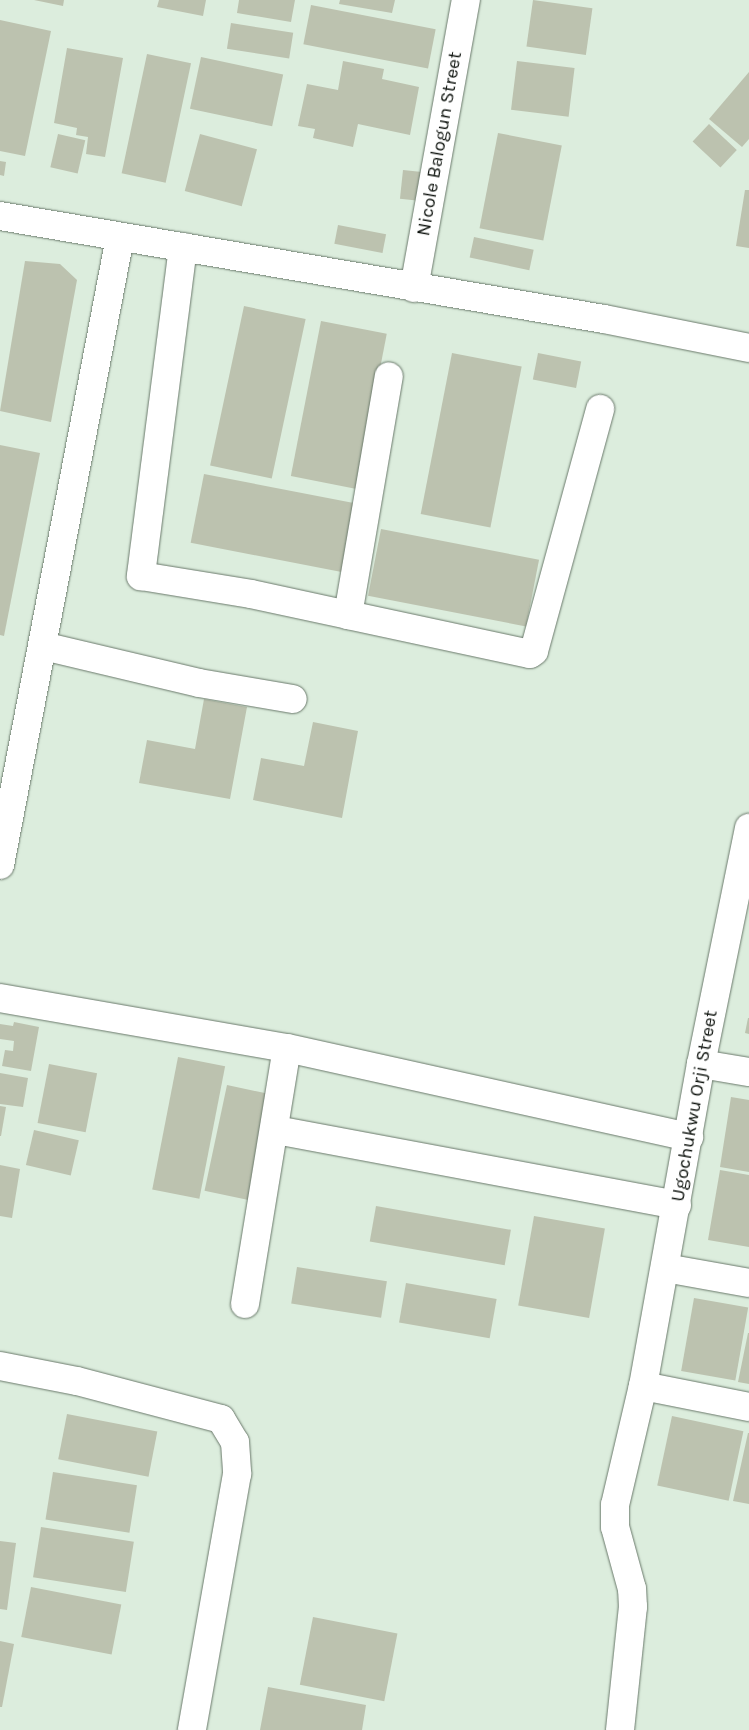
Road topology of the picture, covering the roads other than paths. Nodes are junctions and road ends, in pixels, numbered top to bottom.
1 (466, 0) edge
2 (0, 216) edge
3 (120, 237) junction
4 (183, 248) junction
5 (414, 288) junction
6 (749, 348) edge
7 (390, 376) dead end
8 (600, 409) dead end
9 (348, 615) junction
10 (43, 646) junction
11 (293, 699) dead end
12 (749, 828) edge
13 (0, 865) edge
14 (0, 998) edge
15 (287, 1048) junction
16 (701, 1064) junction
17 (749, 1072) edge
18 (276, 1130) junction
19 (690, 1137) junction
20 (677, 1205) junction
21 (666, 1268) junction
22 (749, 1283) edge
23 (245, 1304) dead end
24 (0, 1366) edge
25 (642, 1386) junction
26 (749, 1406) edge
27 (192, 1730) edge
28 (620, 1730) edge

1 - 5 street, Nicole Balogun Street
2 - 3 street
3 - 4 street
3 - 10 street
4 - 5 street
4 - 9 street
5 - 6 street
7 - 9 street
8 - 9 street
10 - 11 street
10 - 13 street
12 - 16 street, Ugochukwu Orji Street
14 - 15 street
15 - 18 street
15 - 19 street
16 - 17 street
16 - 19 street, Ugochukwu Orji Street
18 - 20 street
18 - 23 street
19 - 20 street, Ugochukwu Orji Street
20 - 21 street, Ugochukwu Orji Street
21 - 22 street
21 - 25 street, Ugochukwu Orji Street
24 - 27 street
25 - 26 street
25 - 28 street, Ugochukwu Orji Street

